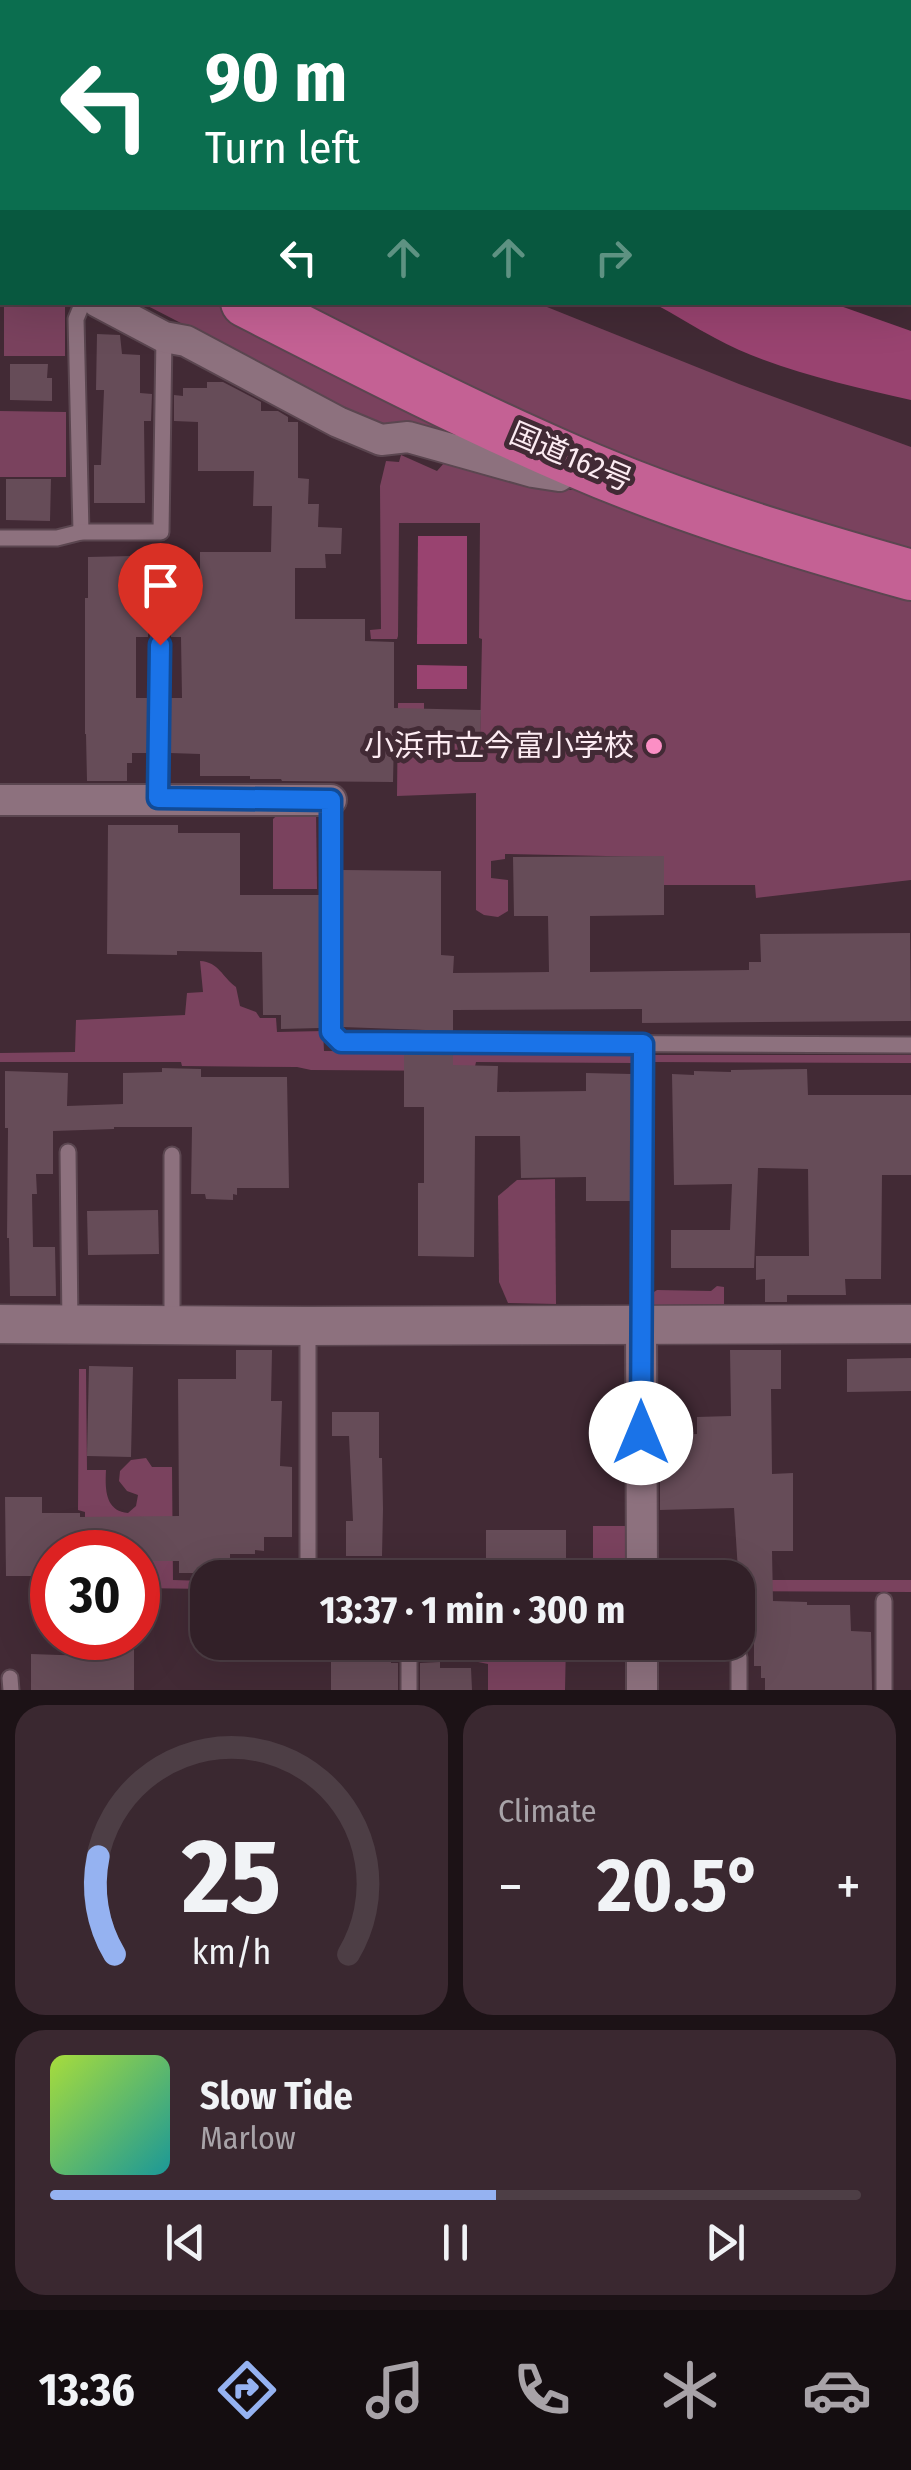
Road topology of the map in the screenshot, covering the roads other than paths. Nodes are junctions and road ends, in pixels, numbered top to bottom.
1 (82, 305) edge
2 (104, 305) edge
3 (252, 305) edge
4 (164, 338) junction
5 (575, 462) junction
6 (81, 532) junction
7 (0, 538) edge
8 (911, 575) edge
9 (160, 606) dead end
10 (158, 798) junction
11 (0, 800) edge
12 (331, 800) joint
13 (643, 1044) junction
14 (911, 1045) edge
15 (68, 1152) dead end
16 (172, 1155) dead end
17 (0, 1324) edge
18 (70, 1324) junction
19 (172, 1324) junction
20 (641, 1324) junction
21 (911, 1324) edge
22 (308, 1326) junction
23 (308, 1560) edge
24 (642, 1560) edge
25 (884, 1601) dead end
26 (409, 1660) edge
27 (642, 1660) edge
28 (739, 1660) edge
29 (408, 1690) edge
30 (642, 1690) edge
31 (739, 1690) edge
32 (884, 1690) edge

1 - 6 lane
2 - 4 street
3 - 5 highway, 国道162号
4 - 5 street
4 - 6 lane
5 - 8 highway, 国道162号
6 - 7 lane
9 - 10 lane
10 - 11 street
10 - 12 street
12 - 13 lane
13 - 14 lane
13 - 20 lane
15 - 18 lane
16 - 19 lane
17 - 18 street
18 - 19 street
19 - 22 street
20 - 21 street
20 - 22 street
20 - 24 street
22 - 23 lane
25 - 32 lane
26 - 29 lane
27 - 30 street
28 - 31 lane

